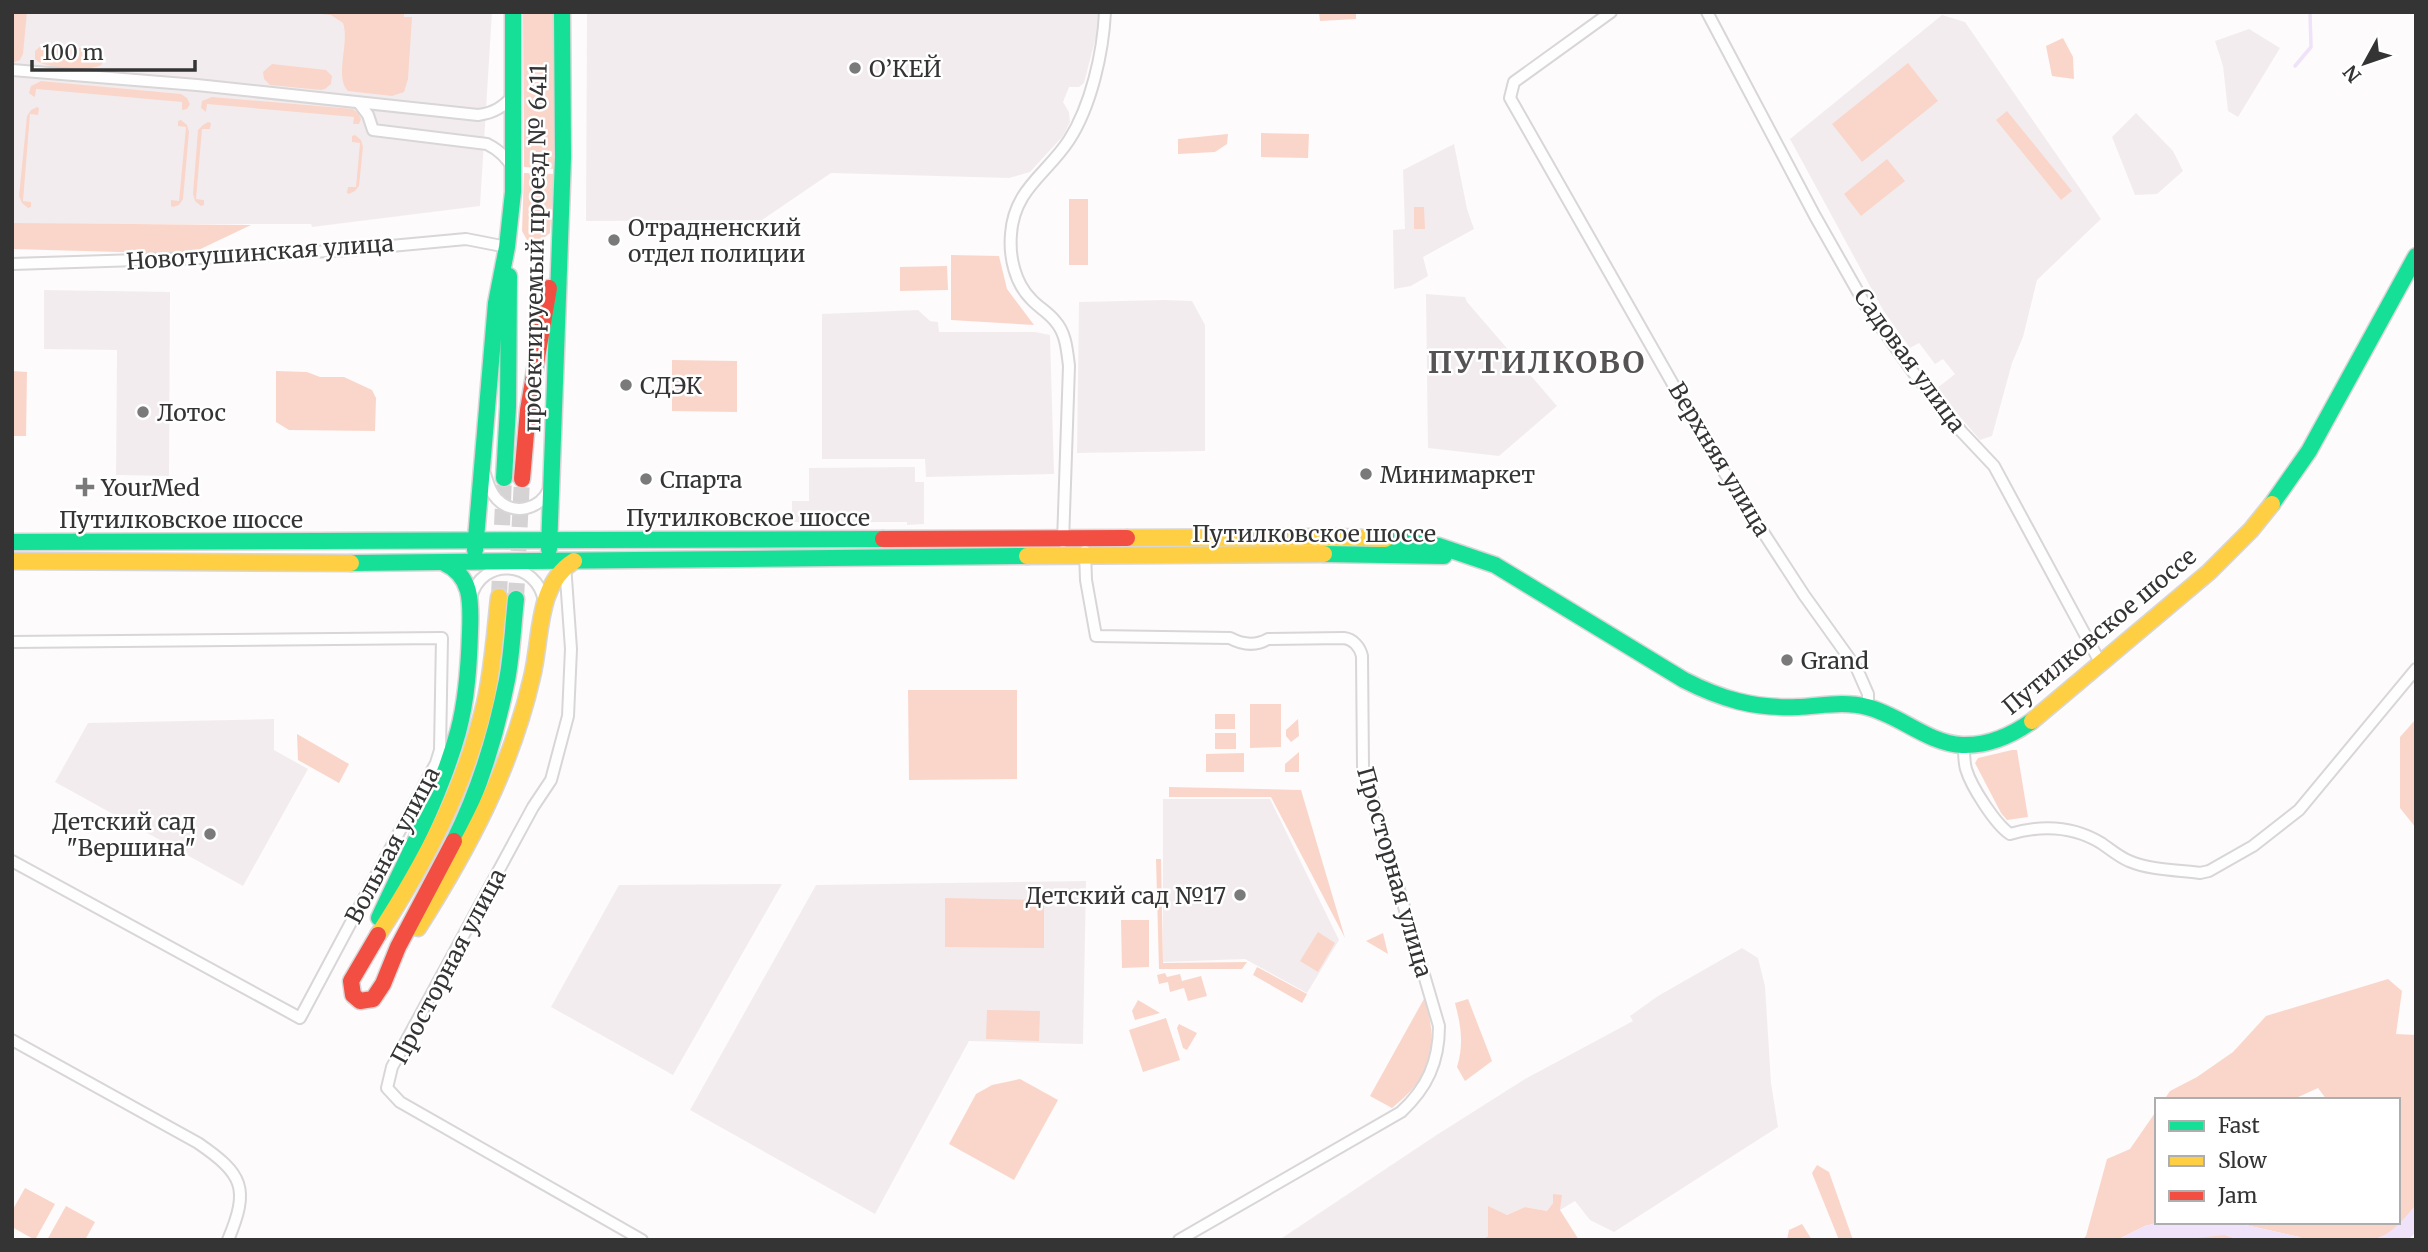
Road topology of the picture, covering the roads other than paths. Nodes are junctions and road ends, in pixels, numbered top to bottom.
1 (513, 12) edge
2 (562, 12) edge
3 (1105, 12) edge
4 (1611, 12) edge
5 (1707, 12) edge
6 (12, 70) edge
7 (514, 95) junction
8 (359, 103) junction
9 (513, 170) junction
10 (560, 230) junction
11 (507, 241) junction
12 (2416, 256) edge
13 (12, 264) edge
14 (483, 467) junction
15 (504, 478) tunnel mouth
16 (522, 479) tunnel mouth
17 (551, 484) junction
18 (1063, 538) junction
19 (1085, 538) junction
20 (475, 541) junction
21 (549, 541) junction
22 (12, 542) edge
23 (1062, 556) junction
24 (1086, 556) junction
25 (1482, 560) junction
26 (12, 561) edge
27 (475, 562) junction
28 (442, 563) junction
29 (563, 563) junction
30 (499, 597) tunnel mouth
31 (516, 599) tunnel mouth
32 (471, 603) junction
33 (544, 609) junction
34 (12, 642) edge
35 (2101, 664) junction
36 (2416, 669) edge
37 (1868, 707) junction
38 (1964, 746) junction
39 (12, 861) edge
40 (353, 977) junction
41 (383, 984) junction
42 (12, 1040) edge
43 (228, 1240) edge
44 (642, 1240) edge
45 (1179, 1240) edge

1 - 7 main road, проектируемый проезд № 6411
2 - 10 main road, проектируемый проезд № 6411
3 - 18 street
4 - 37 street, Верхняя улица
5 - 35 street, Садовая улица
6 - 8 street
7 - 8 street
7 - 9 main road, проектируемый проезд № 6411
8 - 9 street
9 - 11 main road, проектируемый проезд № 6411
10 - 16 main road
10 - 17 main road, проектируемый проезд № 6411
11 - 13 street, Новотушинская улица
11 - 14 main road, проектируемый проезд № 6411
11 - 15 main road
12 - 35 main road, Путилковское шоссе
14 - 17 street, проектируемый проезд № 6411
14 - 20 main road, проектируемый проезд № 6411
17 - 21 main road, проектируемый проезд № 6411
18 - 19 main road, Путилковское шоссе
18 - 21 main road, Путилковское шоссе
18 - 23 street
19 - 24 street, Просторная улица
19 - 25 main road, Путилковское шоссе
20 - 21 main road, Путилковское шоссе
20 - 22 main road, Путилковское шоссе
20 - 27 main road, проектируемый проезд № 6411
21 - 29 main road, проектируемый проезд № 6411
23 - 24 main road, Путилковское шоссе
23 - 29 main road, Путилковское шоссе
24 - 25 main road, Путилковское шоссе
24 - 45 street, Просторная улица
25 - 37 main road, Путилковское шоссе
26 - 28 main road, Путилковское шоссе
27 - 28 main road, Путилковское шоссе
27 - 29 main road, Путилковское шоссе
28 - 32 main road
29 - 33 main road
29 - 44 street, Просторная улица
30 - 40 main road
31 - 41 main road
32 - 33 street
32 - 40 main road
33 - 41 main road
34 - 39 street, Вольная улица
35 - 38 main road, Путилковское шоссе
36 - 38 street
37 - 38 main road, Путилковское шоссе
40 - 41 main road
42 - 43 street

